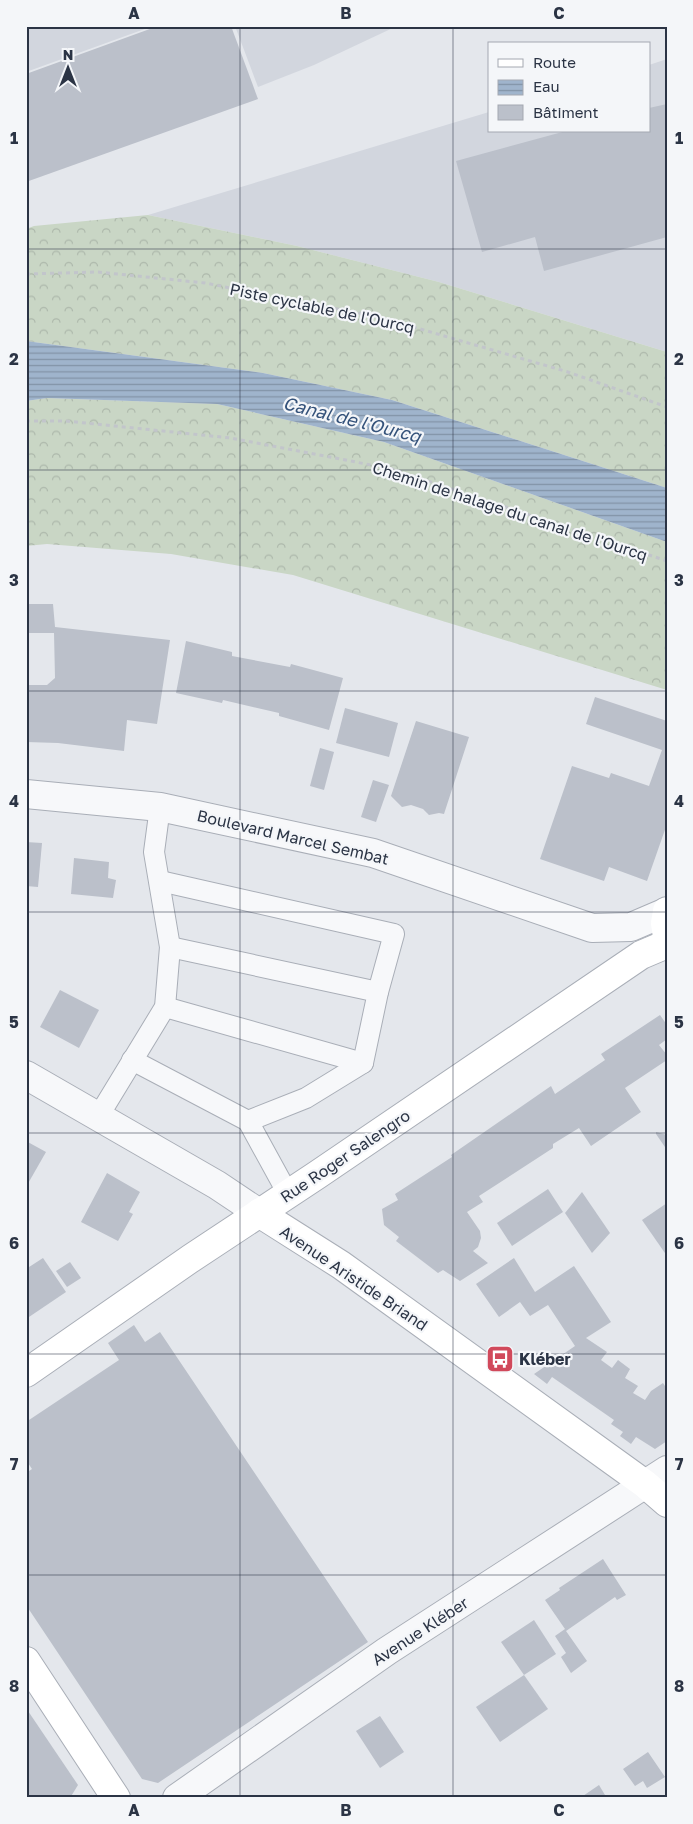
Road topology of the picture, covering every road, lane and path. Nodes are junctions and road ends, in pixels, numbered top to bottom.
1 (26, 274) edge
2 (667, 407) edge
3 (26, 421) edge
4 (667, 561) edge
5 (26, 794) edge
6 (160, 807) junction
7 (160, 881) junction
8 (666, 912) edge
9 (667, 937) edge
10 (667, 944) edge
11 (170, 947) junction
12 (378, 992) junction
13 (165, 1007) junction
14 (132, 1060) junction
15 (363, 1063) junction
16 (26, 1075) edge
17 (98, 1116) junction
18 (248, 1121) junction
19 (288, 1194) junction
20 (259, 1214) junction
21 (26, 1373) edge
22 (656, 1477) edge
23 (667, 1503) edge
24 (26, 1660) edge
25 (116, 1798) edge
26 (177, 1798) edge

1 - 2 path, Piste cyclable de l'Ourcq
3 - 4 path, Chemin de halage du canal de l'Ourcq
5 - 6 street, Boulevard Marcel Sembat
6 - 7 lane
6 - 8 street, Boulevard Marcel Sembat
7 - 11 lane
7 - 12 lane
8 - 9 street
10 - 19 street, Rue Roger Salengro
11 - 12 lane
11 - 13 lane
12 - 15 lane
13 - 14 lane
13 - 15 lane
14 - 17 lane
14 - 18 lane
15 - 18 lane
16 - 17 street, Avenue Aristide Briand
17 - 20 street, Avenue Aristide Briand
18 - 19 lane
19 - 20 street, Rue Roger Salengro
20 - 21 street, Rue Roger Salengro
20 - 22 street, Avenue Aristide Briand
22 - 23 street, Avenue Aristide Briand
22 - 26 street, Avenue Kléber
24 - 25 street

